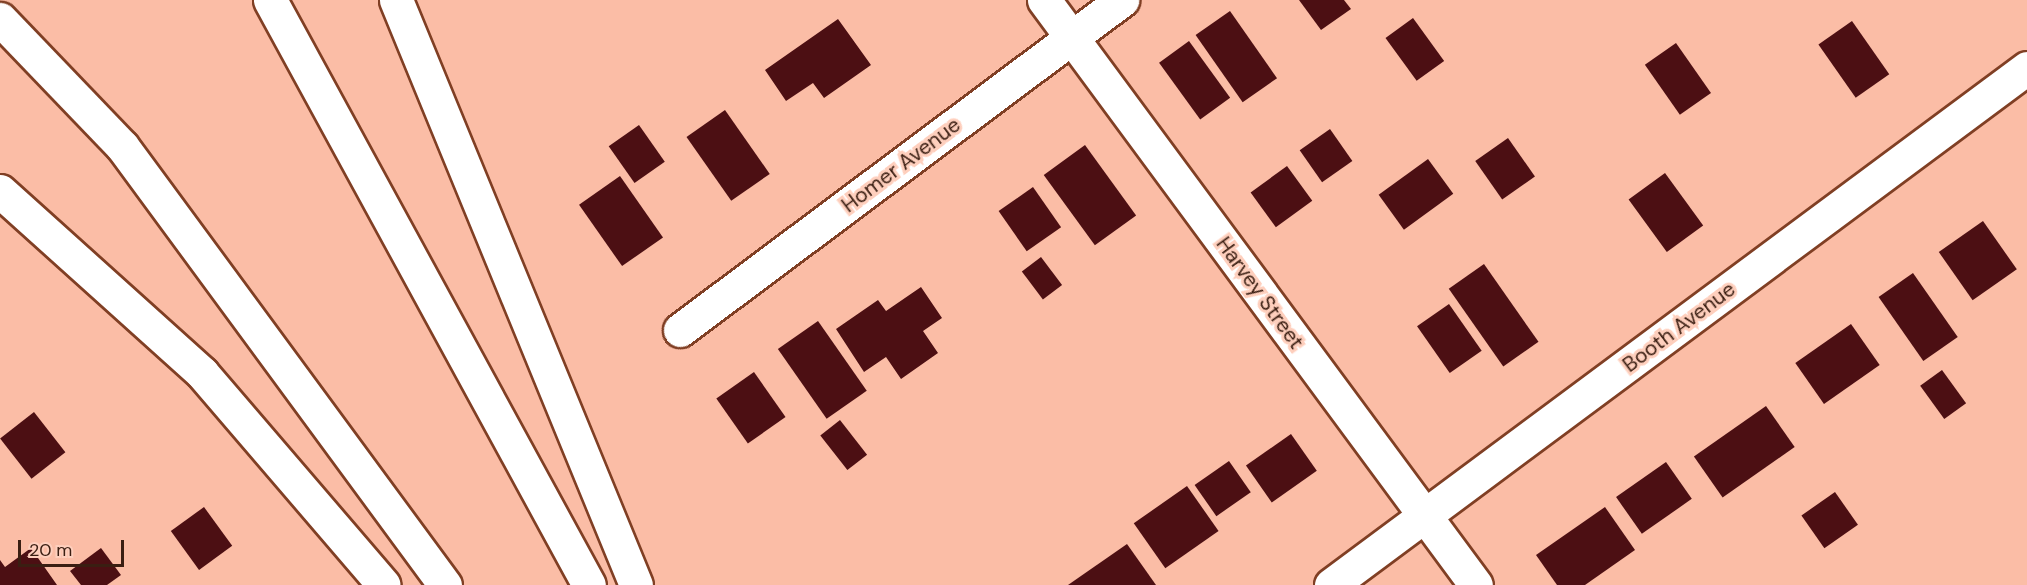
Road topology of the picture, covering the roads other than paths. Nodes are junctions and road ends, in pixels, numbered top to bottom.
1 (270, 0) edge
2 (396, 0) edge
3 (1044, 0) edge
4 (1122, 0) edge
5 (0, 19) edge
6 (1071, 37) junction
7 (2027, 68) edge
8 (0, 191) edge
9 (680, 330) dead end
10 (1425, 515) junction
11 (384, 585) edge
12 (445, 585) edge
13 (589, 585) edge
14 (636, 585) edge
15 (1331, 585) edge
16 (1476, 585) edge

1 - 13 main road
2 - 14 main road
3 - 6 main road, Harvey Street
4 - 6 main road, Homer Avenue
5 - 12 main road
6 - 9 main road, Homer Avenue
6 - 10 main road, Harvey Street
7 - 10 main road, Booth Avenue
8 - 11 main road
10 - 15 main road, Booth Avenue
10 - 16 main road, Harvey Street

